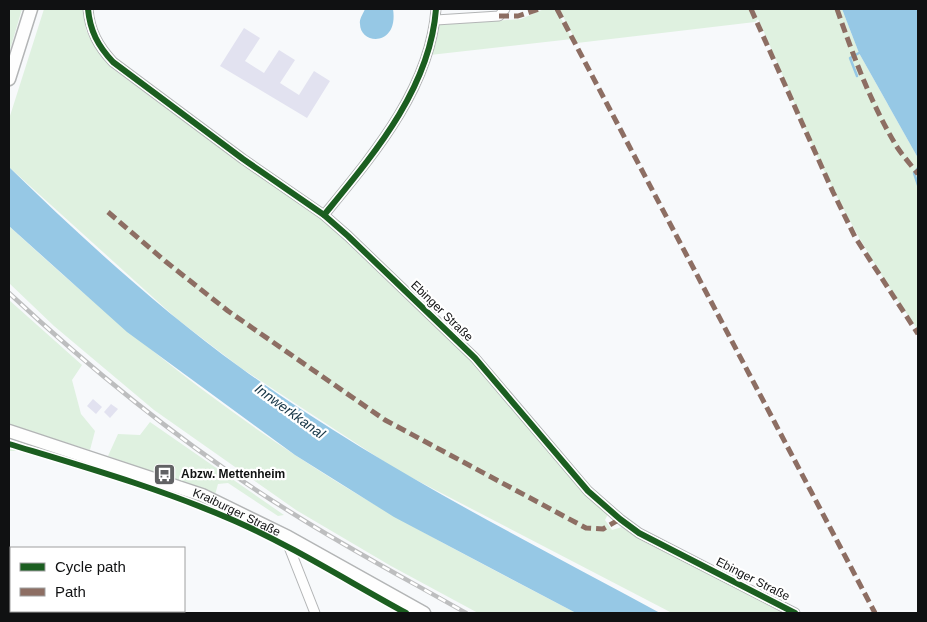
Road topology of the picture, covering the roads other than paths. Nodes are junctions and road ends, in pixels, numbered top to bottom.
1 (31, 9) edge
2 (88, 9) edge
3 (436, 9) edge
4 (505, 9) edge
5 (436, 20) junction
6 (9, 79) edge
7 (324, 215) junction
8 (9, 431) edge
9 (27, 438) junction
10 (9, 441) edge
11 (288, 537) junction
12 (315, 613) edge
13 (424, 613) edge
14 (795, 613) edge

1 - 6 main road
2 - 7 street, Ebinger Straße
3 - 5 street
4 - 5 street
5 - 7 street
7 - 14 street, Ebinger Straße
8 - 9 main road, Kraiburger Straße
9 - 10 main road
9 - 11 main road, Kraiburger Straße
11 - 12 street
11 - 13 main road, Kraiburger Straße

